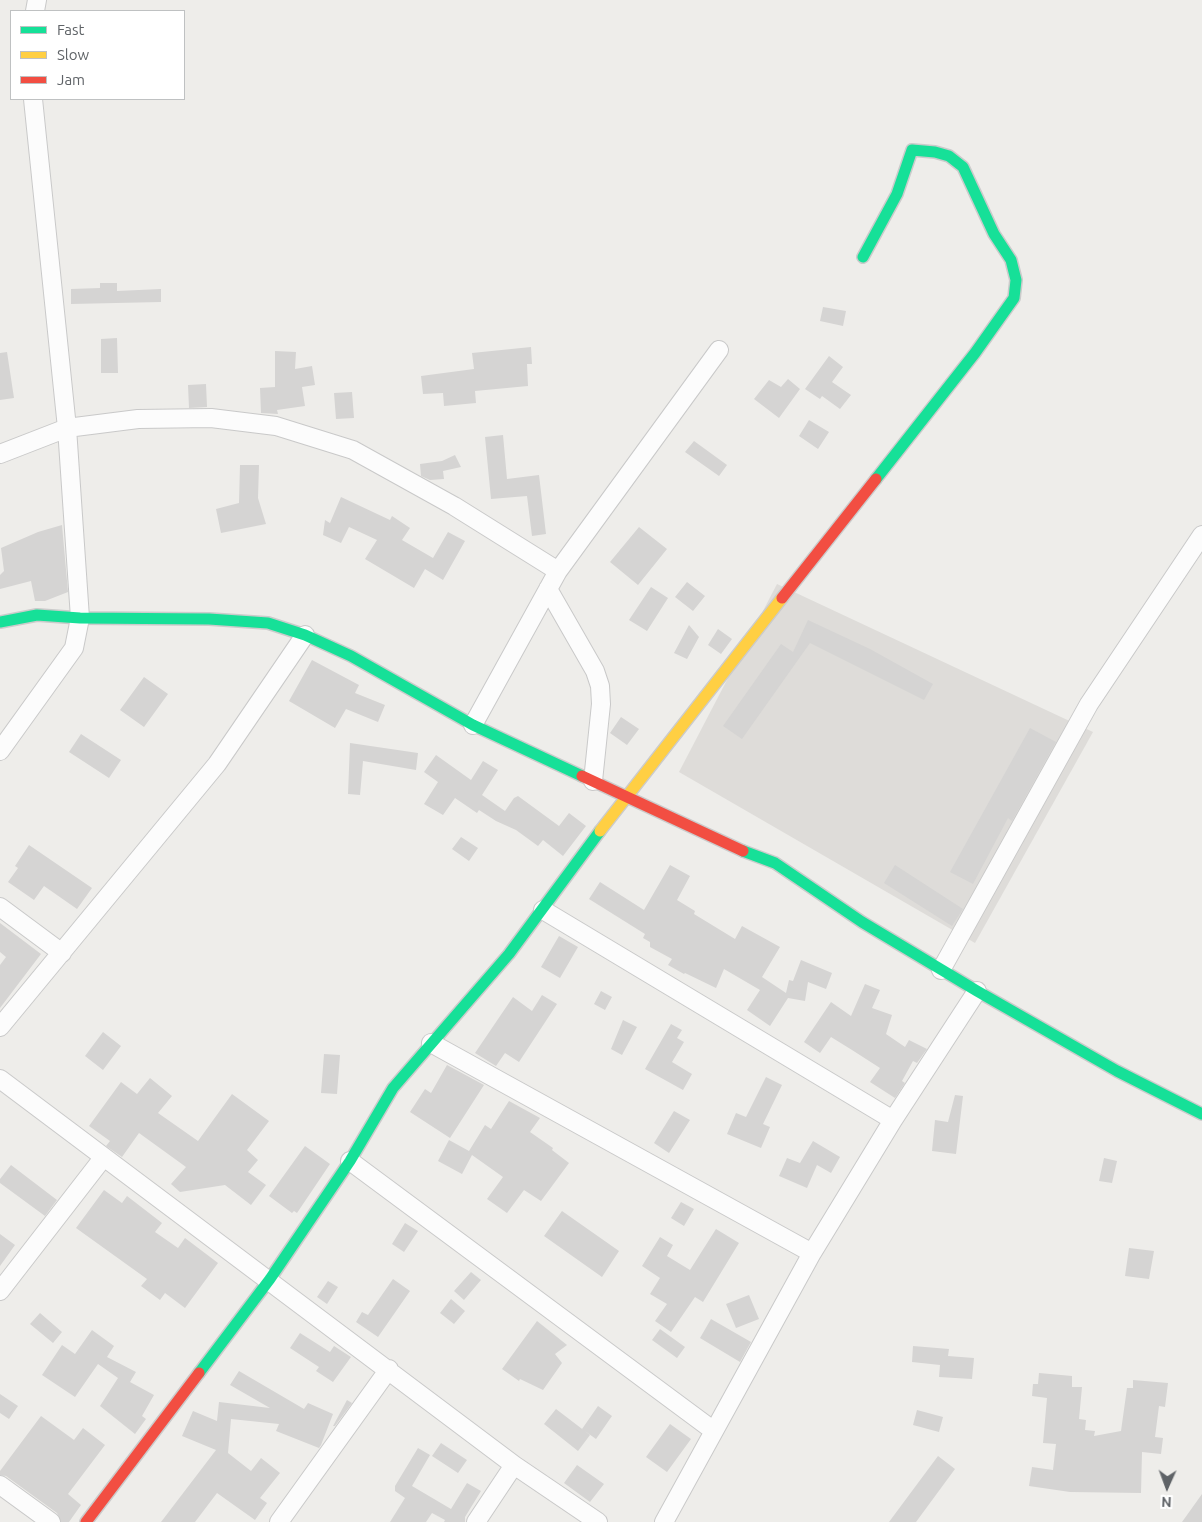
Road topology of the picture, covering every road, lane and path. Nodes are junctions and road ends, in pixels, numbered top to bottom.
1 (33, 100) edge
2 (863, 257) dead end
3 (720, 350) dead end
4 (67, 428) junction
5 (0, 454) edge
6 (1202, 535) edge
7 (558, 572) junction
8 (548, 588) junction
9 (80, 618) junction
10 (0, 622) edge
11 (305, 635) junction
12 (473, 725) junction
13 (0, 751) edge
14 (593, 781) junction
15 (626, 796) junction
16 (0, 906) edge
17 (542, 910) junction
18 (62, 953) junction
19 (941, 970) junction
20 (977, 991) junction
21 (0, 1027) edge
22 (430, 1043) junction
23 (0, 1079) edge
24 (1202, 1114) edge
25 (893, 1120) junction
26 (103, 1158) junction
27 (350, 1161) junction
28 (812, 1253) junction
29 (270, 1279) junction
30 (0, 1291) edge
31 (389, 1369) junction
32 (714, 1431) junction
33 (514, 1465) junction
34 (0, 1485) edge
35 (51, 1522) edge
36 (86, 1522) edge
37 (279, 1522) edge
38 (476, 1522) edge
39 (598, 1522) edge
40 (664, 1522) edge

1 - 4 street
2 - 15 street
3 - 7 street
4 - 5 street
4 - 7 street
4 - 9 street
6 - 19 street
7 - 8 street
8 - 12 street
8 - 14 street
9 - 10 street
9 - 11 street
9 - 13 street
11 - 12 street
11 - 18 street
12 - 14 street
14 - 15 street
15 - 17 street
15 - 19 street
16 - 18 street
17 - 22 street
17 - 25 street
18 - 21 street
19 - 20 street
20 - 24 street
20 - 25 street
22 - 27 street
22 - 28 street
23 - 26 street
25 - 28 street
26 - 29 street
26 - 30 street
27 - 29 street
27 - 32 street
28 - 32 street
29 - 31 street
29 - 36 street
31 - 33 street
31 - 37 street
32 - 40 street
33 - 38 street
33 - 39 street
34 - 35 street

